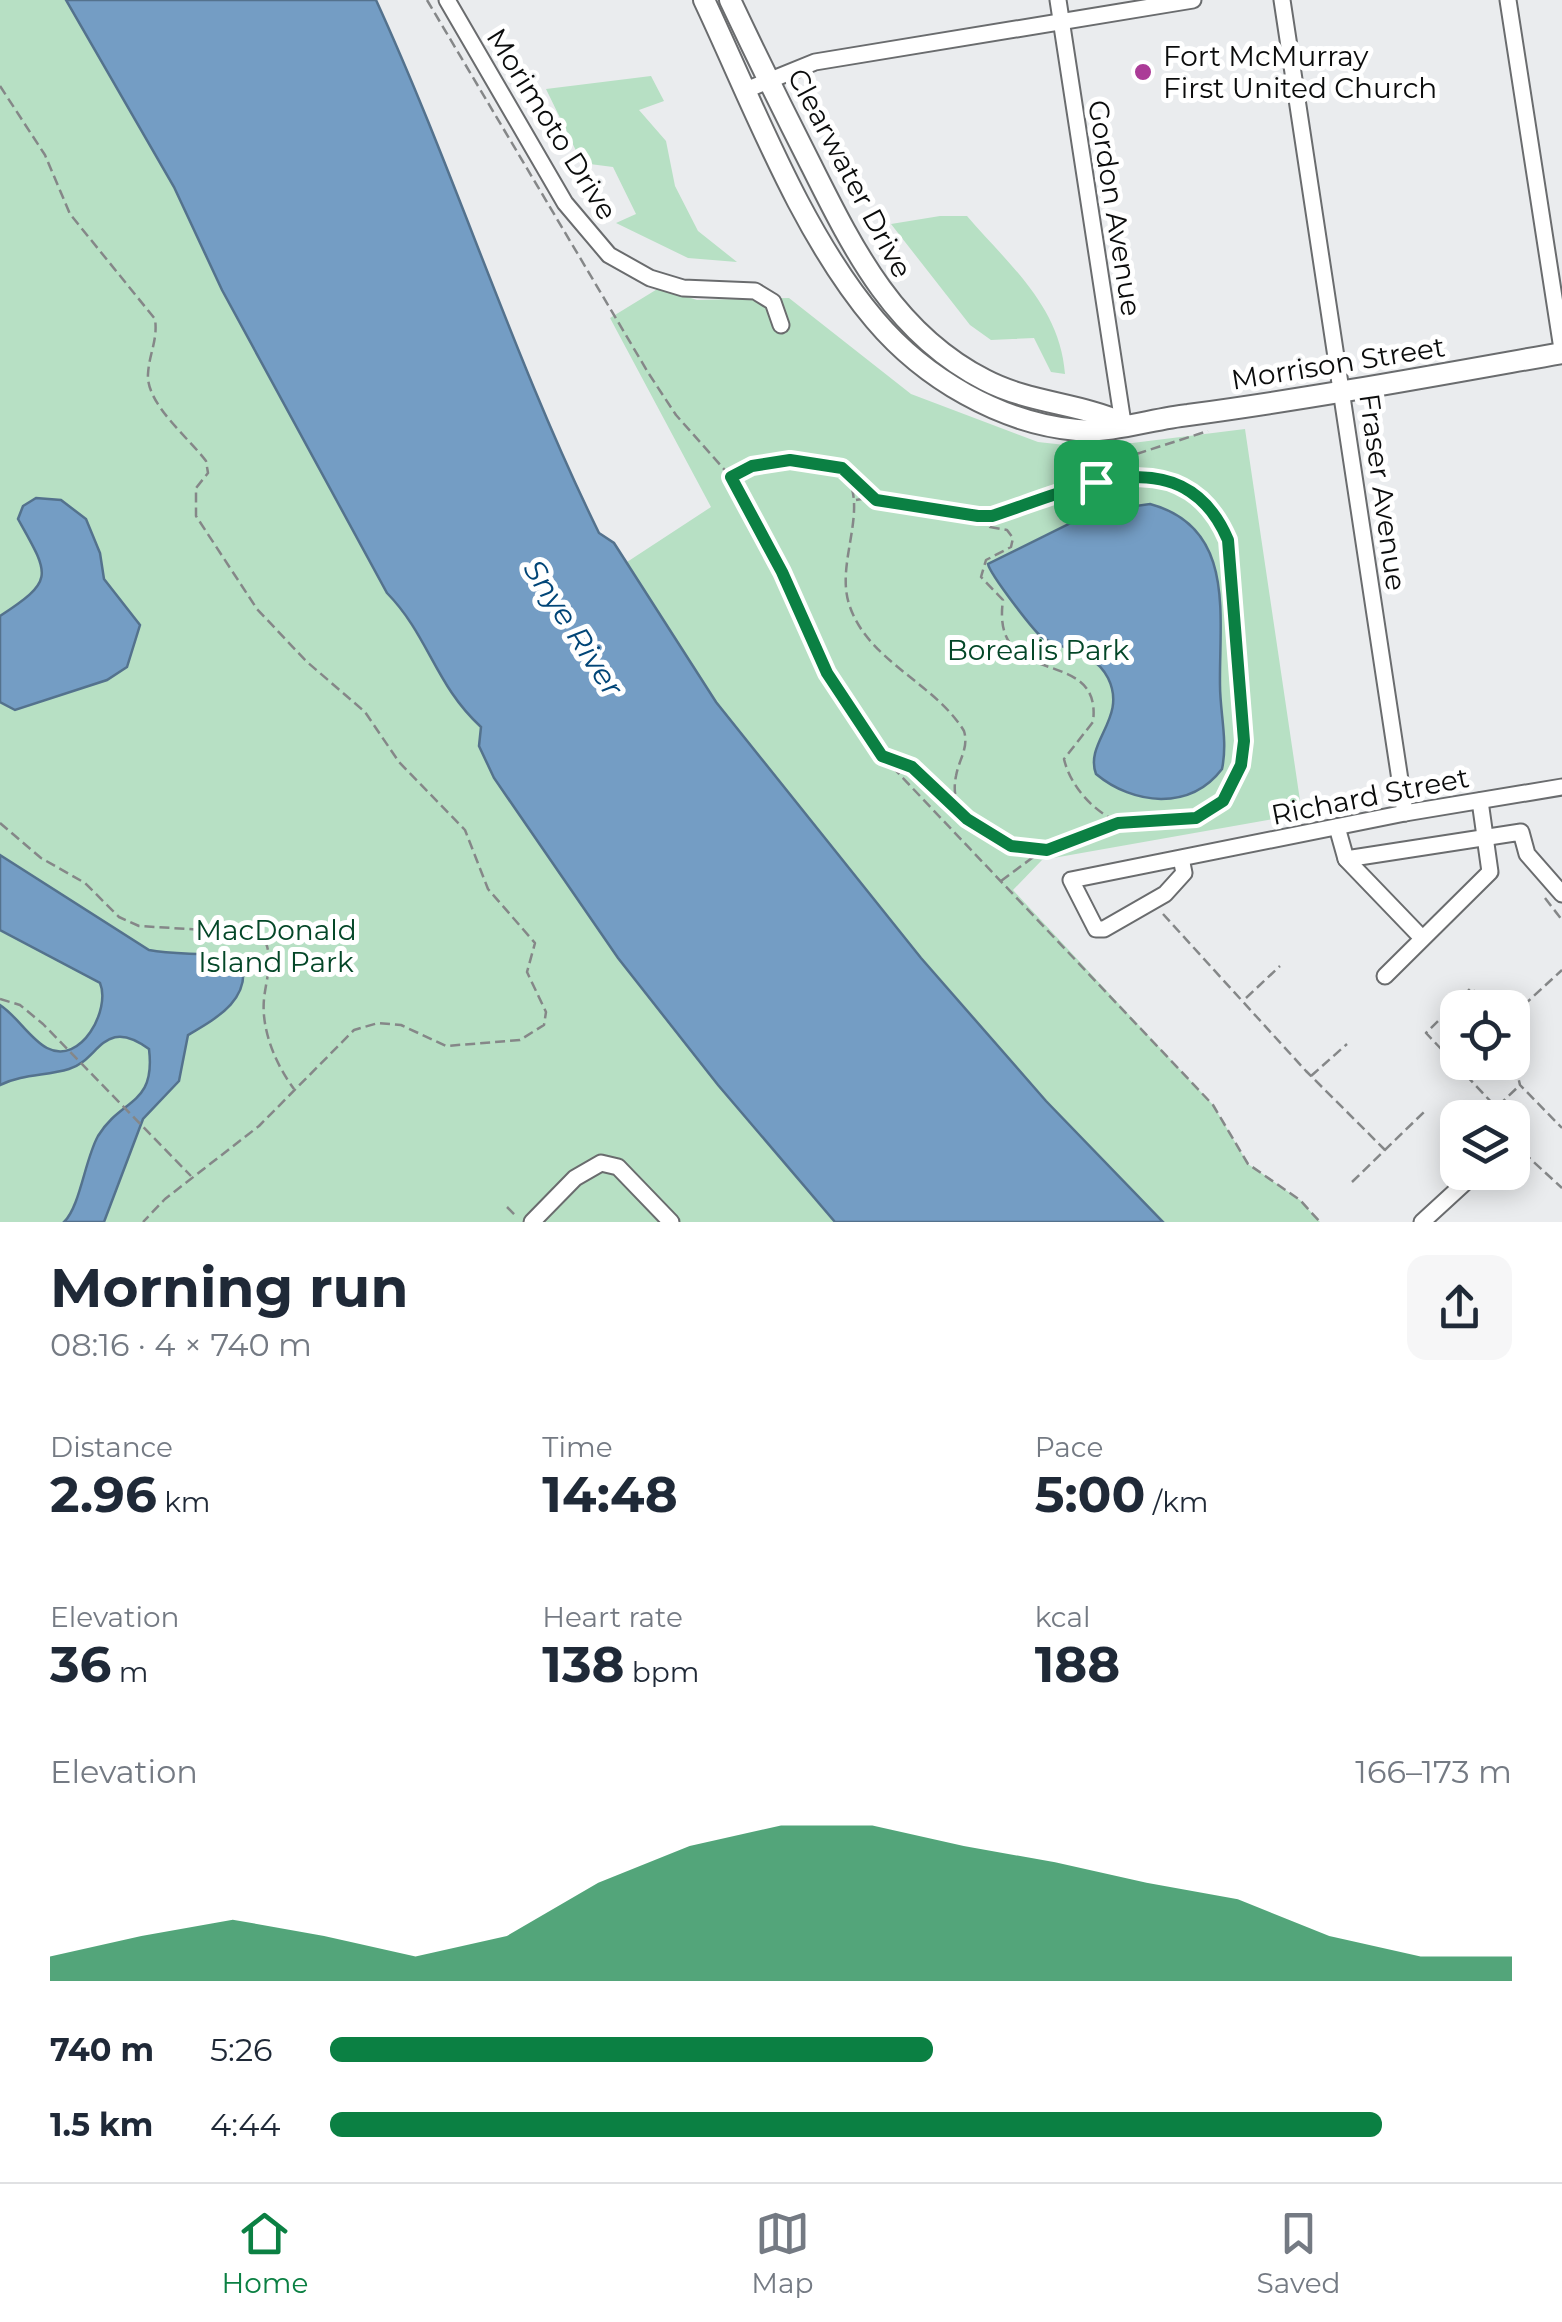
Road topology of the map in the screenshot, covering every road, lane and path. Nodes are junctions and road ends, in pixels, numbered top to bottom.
1 (428, 0) edge
2 (447, 0) edge
3 (704, 0) edge
4 (730, 0) edge
5 (1058, 0) edge
6 (1193, 0) edge
7 (1282, 0) edge
8 (1508, 0) edge
9 (1062, 22) junction
10 (767, 79) junction
11 (0, 86) edge
12 (746, 90) junction
13 (781, 325) dead end
14 (1562, 351) edge
15 (1344, 392) junction
16 (1123, 423) junction
17 (1208, 430) dead end
18 (842, 468) junction
19 (731, 477) junction
20 (1070, 489) junction
21 (873, 497) junction
22 (854, 500) junction
23 (986, 516) junction
24 (882, 756) junction
25 (1562, 788) edge
26 (1480, 801) junction
27 (1404, 813) junction
28 (965, 816) junction
29 (0, 823) edge
30 (1118, 823) junction
31 (1337, 827) junction
32 (1486, 838) junction
33 (1047, 850) junction
34 (1182, 858) junction
35 (1346, 859) junction
36 (1000, 882) junction
37 (1540, 892) dead end
38 (1562, 894) edge
39 (1163, 914) dead end
40 (1562, 920) edge
41 (1422, 938) junction
42 (1280, 966) dead end
43 (1562, 970) edge
44 (1384, 976) dead end
45 (0, 998) edge
46 (1245, 999) junction
47 (1530, 999) edge
48 (1440, 1019) edge
49 (1347, 1044) dead end
50 (1440, 1048) edge
51 (1311, 1076) junction
52 (1470, 1080) edge
53 (1519, 1080) edge
54 (1520, 1086) junction
55 (294, 1090) junction
56 (1489, 1100) edge
57 (1504, 1100) edge
58 (1425, 1111) dead end
59 (1562, 1128) edge
60 (1385, 1150) junction
61 (1530, 1159) edge
62 (192, 1177) junction
63 (1352, 1182) dead end
64 (1562, 1188) edge
65 (1457, 1190) edge
66 (507, 1207) dead end
67 (143, 1222) edge
68 (521, 1222) edge
69 (532, 1222) edge
70 (671, 1222) edge
71 (1320, 1222) edge
72 (1422, 1222) edge

1 - 19 path
2 - 13 street, Morimoto Drive
3 - 12 main road, Clearwater Drive
4 - 10 main road, Clearwater Drive
5 - 9 street, Gordon Avenue
6 - 9 street
7 - 15 street, Fraser Avenue
8 - 14 street
9 - 10 street
9 - 16 street, Gordon Avenue
10 - 12 street
10 - 16 main road, Clearwater Drive
11 - 55 path
12 - 16 main road, Clearwater Drive
14 - 15 main road, Morrison Street
15 - 16 main road, Morrison Street
15 - 27 street, Fraser Avenue
17 - 20 path
18 - 19 path
18 - 21 path
18 - 22 path
19 - 24 path
20 - 23 path
20 - 30 path
21 - 22 path
21 - 23 path
22 - 28 path
23 - 30 path
24 - 28 path
24 - 36 path
25 - 26 street, Richard Street
26 - 27 street, Richard Street
26 - 32 street
27 - 31 street, Richard Street
28 - 33 path
29 - 55 path
30 - 33 path
31 - 34 street, Richard Street
31 - 35 street
32 - 35 street
32 - 38 street
32 - 41 street
33 - 36 path
34 - 34 street, Richard Street
35 - 41 street
36 - 71 path
37 - 40 path
39 - 46 path
41 - 44 street
42 - 46 path
43 - 47 path
45 - 62 path
46 - 51 path
48 - 50 path
49 - 51 path
51 - 60 path
52 - 56 path
53 - 54 path
54 - 57 path
54 - 59 path
55 - 62 path
58 - 60 path
60 - 63 path
61 - 64 path
62 - 67 path
65 - 72 street
66 - 68 path
69 - 70 street

